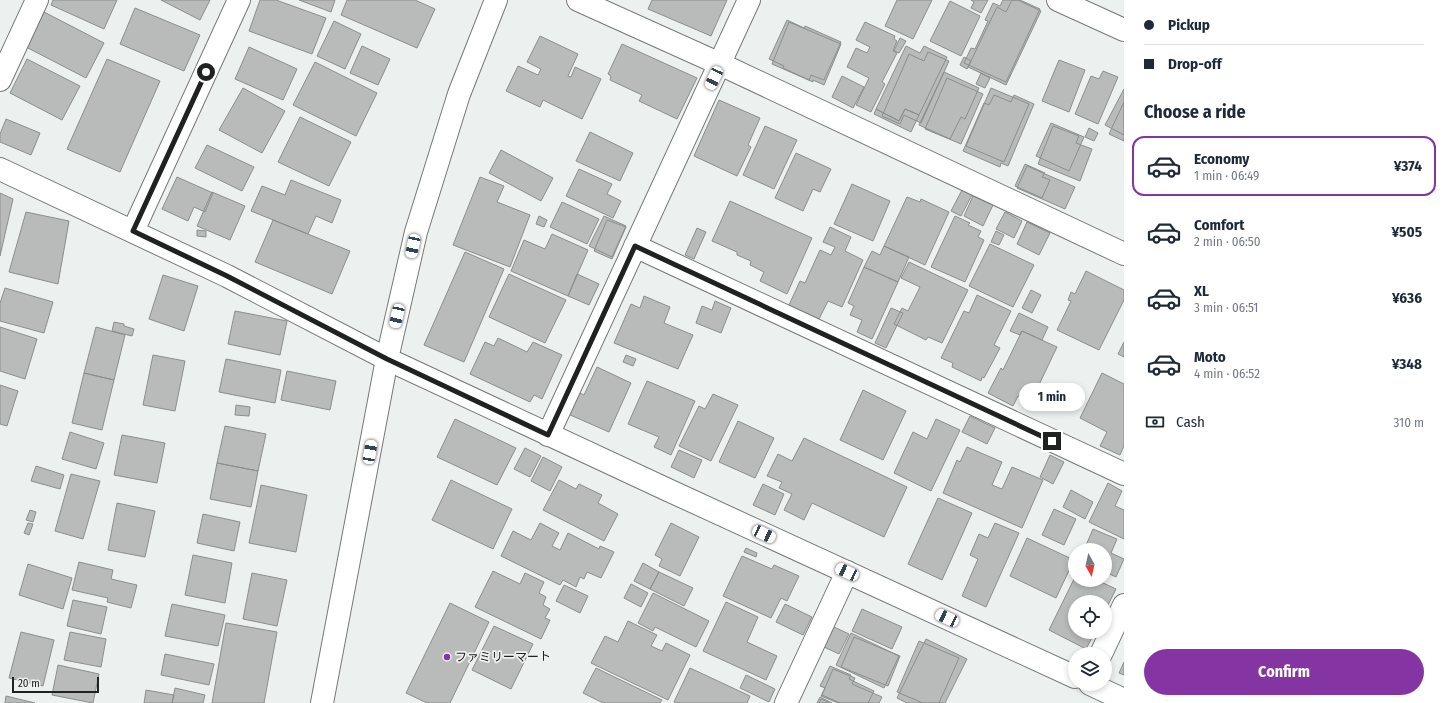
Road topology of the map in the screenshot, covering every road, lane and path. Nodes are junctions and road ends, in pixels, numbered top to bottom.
1 (37, 0) edge
2 (238, 0) edge
3 (496, 0) edge
4 (578, 0) edge
5 (749, 0) edge
6 (1058, 0) edge
7 (1124, 30) edge
8 (720, 64) junction
9 (0, 80) edge
10 (0, 169) edge
11 (133, 231) junction
12 (635, 246) junction
13 (1124, 254) edge
14 (387, 359) junction
15 (548, 435) junction
16 (1124, 474) edge
17 (847, 572) junction
18 (1124, 605) edge
19 (1104, 647) edge
20 (1068, 674) edge
21 (1105, 691) edge
22 (1124, 700) edge
23 (322, 703) edge
24 (786, 703) edge

1 - 9 street
2 - 11 street
3 - 14 street
4 - 8 street
5 - 8 street
6 - 7 street
8 - 12 street
8 - 13 street
10 - 11 street
11 - 14 street
12 - 15 street
12 - 16 street
14 - 15 street
14 - 23 street
15 - 17 street
17 - 20 street
17 - 24 street
18 - 19 street
21 - 22 street

